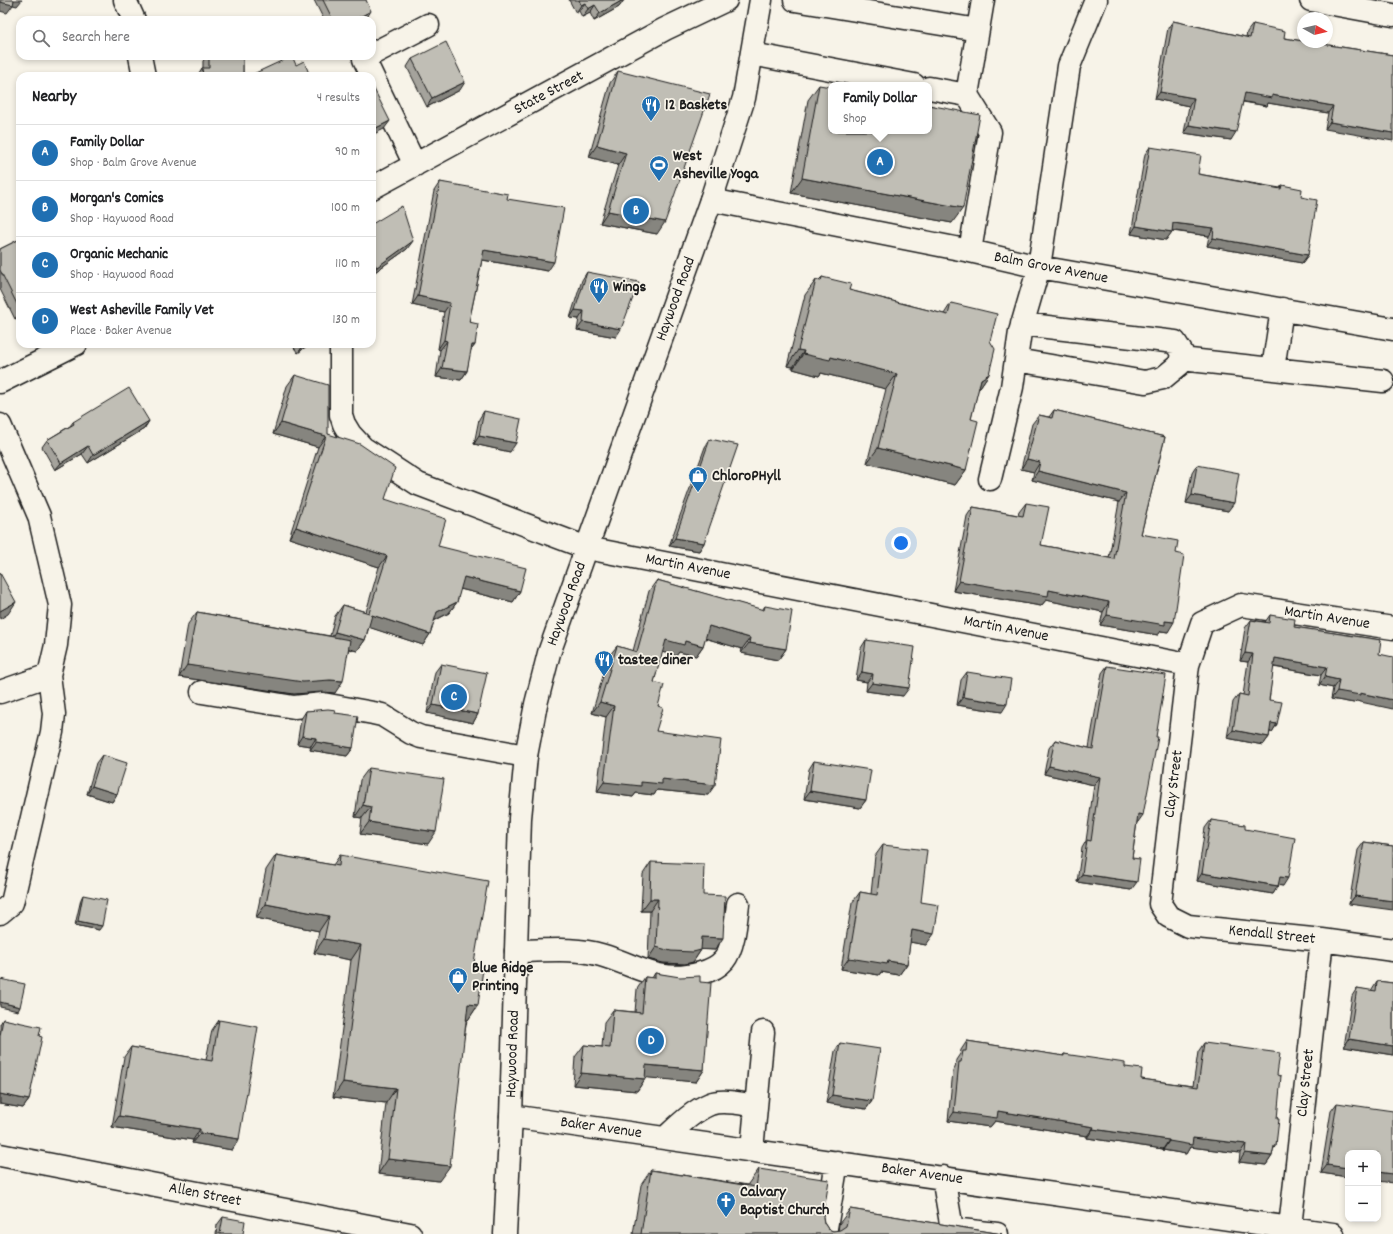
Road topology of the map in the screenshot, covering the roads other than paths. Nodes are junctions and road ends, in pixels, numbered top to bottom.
1 (125, 0) edge
2 (726, 0) edge
3 (761, 0) edge
4 (796, 0) edge
5 (983, 0) edge
6 (1096, 0) edge
7 (1311, 0) edge
8 (1369, 5) edge
9 (1393, 15) edge
10 (133, 16) edge
11 (428, 25) dead end
12 (978, 30) junction
13 (376, 52) edge
14 (752, 54) junction
15 (141, 60) edge
16 (364, 60) edge
17 (143, 72) edge
18 (370, 72) edge
19 (898, 82) edge
20 (376, 84) edge
21 (932, 89) edge
22 (967, 95) junction
23 (415, 165) junction
24 (376, 186) edge
25 (711, 200) junction
26 (970, 251) junction
27 (1039, 267) junction
28 (1282, 309) junction
29 (1022, 324) junction
30 (1393, 329) edge
31 (68, 348) edge
32 (342, 348) edge
33 (1181, 358) junction
34 (1016, 360) junction
35 (1273, 369) junction
36 (1383, 381) dead end
37 (0, 382) edge
38 (0, 425) edge
39 (990, 479) dead end
40 (587, 548) junction
41 (1393, 628) edge
42 (1188, 665) junction
43 (49, 675) junction
44 (0, 692) edge
45 (202, 692) dead end
46 (526, 756) junction
47 (738, 904) dead end
48 (1160, 904) joint
49 (0, 913) edge
50 (1322, 940) junction
51 (1393, 950) edge
52 (516, 951) junction
53 (763, 1032) dead end
54 (756, 1106) junction
55 (511, 1116) junction
56 (665, 1138) junction
57 (752, 1150) junction
58 (0, 1155) edge
59 (837, 1162) junction
60 (943, 1178) junction
61 (1290, 1227) junction
62 (410, 1234) edge
63 (505, 1234) edge
64 (825, 1234) edge
65 (997, 1234) edge
66 (1333, 1234) edge

1 - 10 street
2 - 23 street, State Street
3 - 14 street, Haywood Road
4 - 12 street
5 - 12 street
6 - 27 street
7 - 8 street
8 - 9 street
11 - 13 street
12 - 22 street
14 - 19 street
14 - 25 street, Haywood Road
15 - 17 street
16 - 18 street
20 - 23 street
21 - 22 street
22 - 26 street
23 - 24 street, State Street
25 - 26 street, Balm Grove Avenue
25 - 40 street, Haywood Road
26 - 27 street, Balm Grove Avenue
27 - 28 street, Balm Grove Avenue
27 - 29 street
28 - 30 street, Balm Grove Avenue
28 - 35 street
29 - 33 street
29 - 34 street
31 - 37 street
32 - 40 street, Martin Avenue
33 - 34 street
33 - 35 street
34 - 39 street
35 - 36 street
38 - 43 street
40 - 42 street, Martin Avenue
40 - 46 street, Haywood Road
41 - 42 street, Martin Avenue
42 - 48 street, Clay Street
43 - 44 street
43 - 49 street
45 - 46 street
46 - 52 street, Haywood Road
47 - 52 street
48 - 50 street, Kendall Street
50 - 51 street, Kendall Street
50 - 61 street, Clay Street
52 - 55 street, Haywood Road
53 - 54 street
54 - 56 street
54 - 57 street
55 - 56 street, Baker Avenue
55 - 63 street, Haywood Road
56 - 57 street, Baker Avenue
57 - 59 street, Baker Avenue
58 - 62 street, Allen Street
59 - 60 street, Baker Avenue
59 - 64 street
60 - 61 street, Baker Avenue
60 - 65 street
61 - 66 street, Baker Avenue

